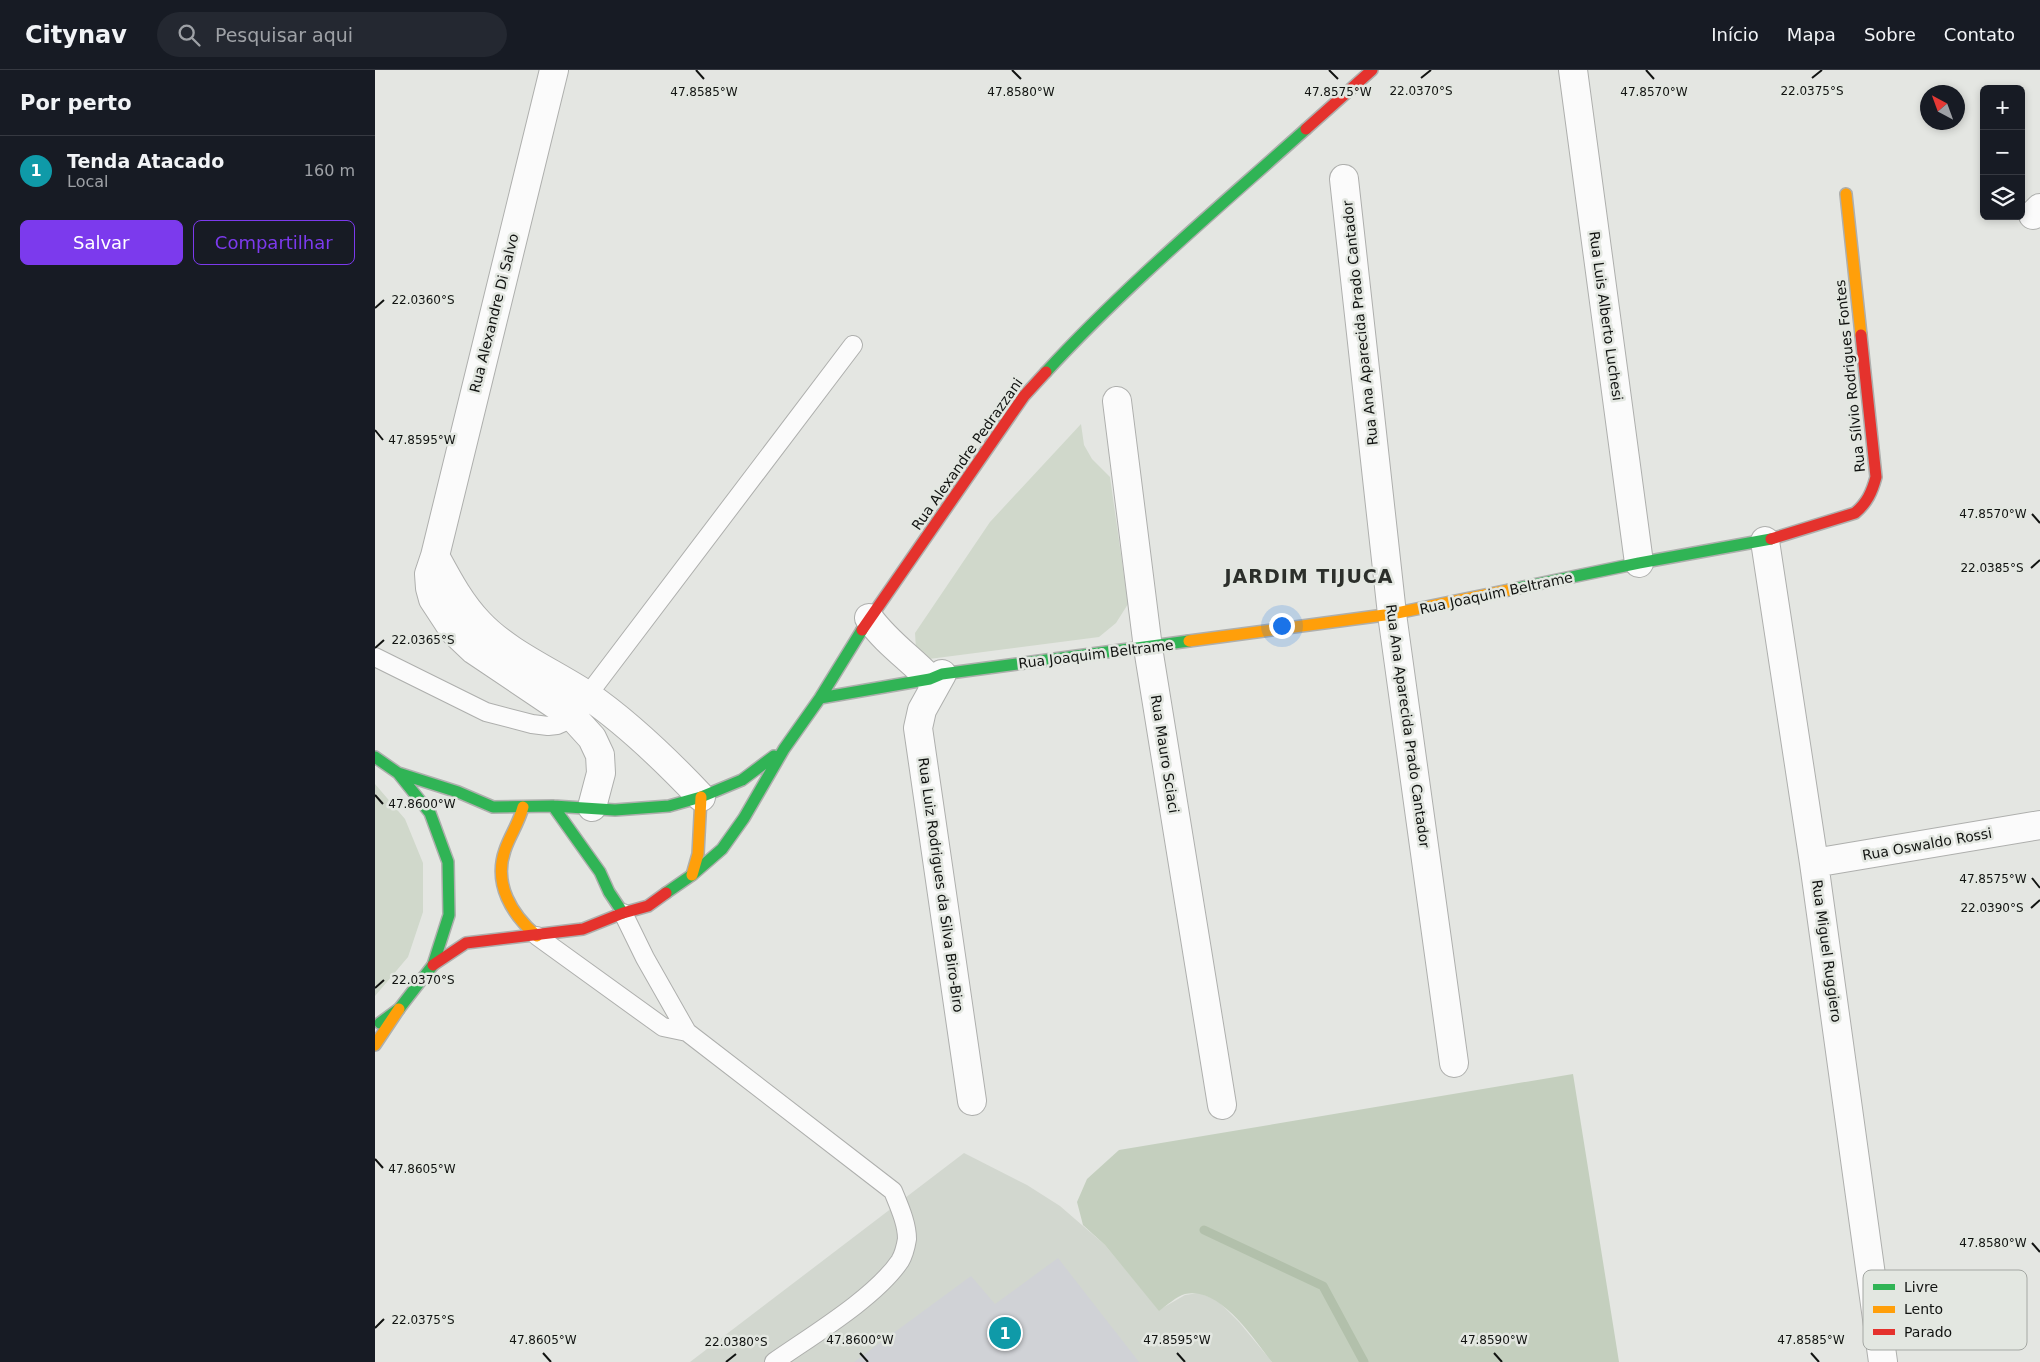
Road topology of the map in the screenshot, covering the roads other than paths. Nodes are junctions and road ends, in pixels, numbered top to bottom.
1 (554, 70) edge
2 (1372, 70) edge
3 (1573, 70) edge
4 (1344, 179) dead end
5 (1846, 194) dead end
6 (853, 345) dead end
7 (1117, 401) dead end
8 (1765, 541) junction
9 (1639, 563) junction
10 (1392, 614) junction
11 (869, 618) junction
12 (1149, 648) junction
13 (375, 657) edge
14 (936, 677) junction
15 (820, 698) junction
16 (580, 706) junction
17 (784, 749) junction
18 (375, 757) edge
19 (398, 773) junction
20 (701, 796) junction
21 (553, 806) junction
22 (523, 807) junction
23 (592, 807) junction
24 (2040, 825) edge
25 (1814, 863) junction
26 (692, 876) junction
27 (623, 913) junction
28 (537, 936) junction
29 (433, 965) junction
30 (399, 1009) junction
31 (375, 1027) edge
32 (687, 1032) junction
33 (375, 1045) edge
34 (1454, 1063) dead end
35 (972, 1101) dead end
36 (1223, 1105) dead end
37 (1870, 1270) edge
38 (774, 1362) edge

1 - 16 street, Rua Alexandre Di Salvo
2 - 11 main road, Rua Alexandre Pedrazzani
3 - 9 street, Rua Luis Alberto Luchesi
4 - 10 street, Rua Ana Aparecida Prado Cantador
5 - 8 main road, Rua Sílvio Rodrigues Fontes
6 - 16 lane
7 - 12 street, Rua Mauro Sciaci
8 - 9 main road, Rua Joaquim Beltrame
8 - 25 street, Rua Miguel Ruggiero
9 - 10 main road, Rua Joaquim Beltrame
10 - 12 main road, Rua Joaquim Beltrame
10 - 34 street, Rua Ana Aparecida Prado Cantador
11 - 14 street
11 - 15 main road, Rua Alexandre Pedrazzani
12 - 14 main road, Rua Joaquim Beltrame
12 - 36 street, Rua Mauro Sciaci
13 - 16 lane
14 - 15 main road, Rua Joaquim Beltrame
14 - 35 street, Rua Luiz Rodrigues da Silva Biro-Biro
15 - 17 main road, Rua Alexandre Pedrazzani
16 - 20 street, Rua Alexandre Di Salvo
16 - 23 street, Rua Alexandre Di Salvo
17 - 20 main road, Rua Alexandre Pedrazzani
17 - 26 main road, Rua Alexandre Pedrazzani
18 - 19 main road
19 - 22 main road, Rua Alexandre Pedrazzani
19 - 29 main road
20 - 23 main road, Rua Alexandre Pedrazzani
20 - 26 main road
21 - 22 main road, Rua Alexandre Pedrazzani
21 - 23 main road, Rua Alexandre Pedrazzani
21 - 27 main road
22 - 28 main road
24 - 25 street, Rua Oswaldo Rossi
25 - 37 street, Rua Miguel Ruggiero
26 - 27 main road, Rua Alexandre Pedrazzani
27 - 28 main road, Rua Alexandre Pedrazzani
27 - 32 lane
28 - 29 main road, Rua Alexandre Pedrazzani
28 - 32 lane
29 - 30 main road
30 - 31 main road
30 - 33 main road
32 - 38 lane

